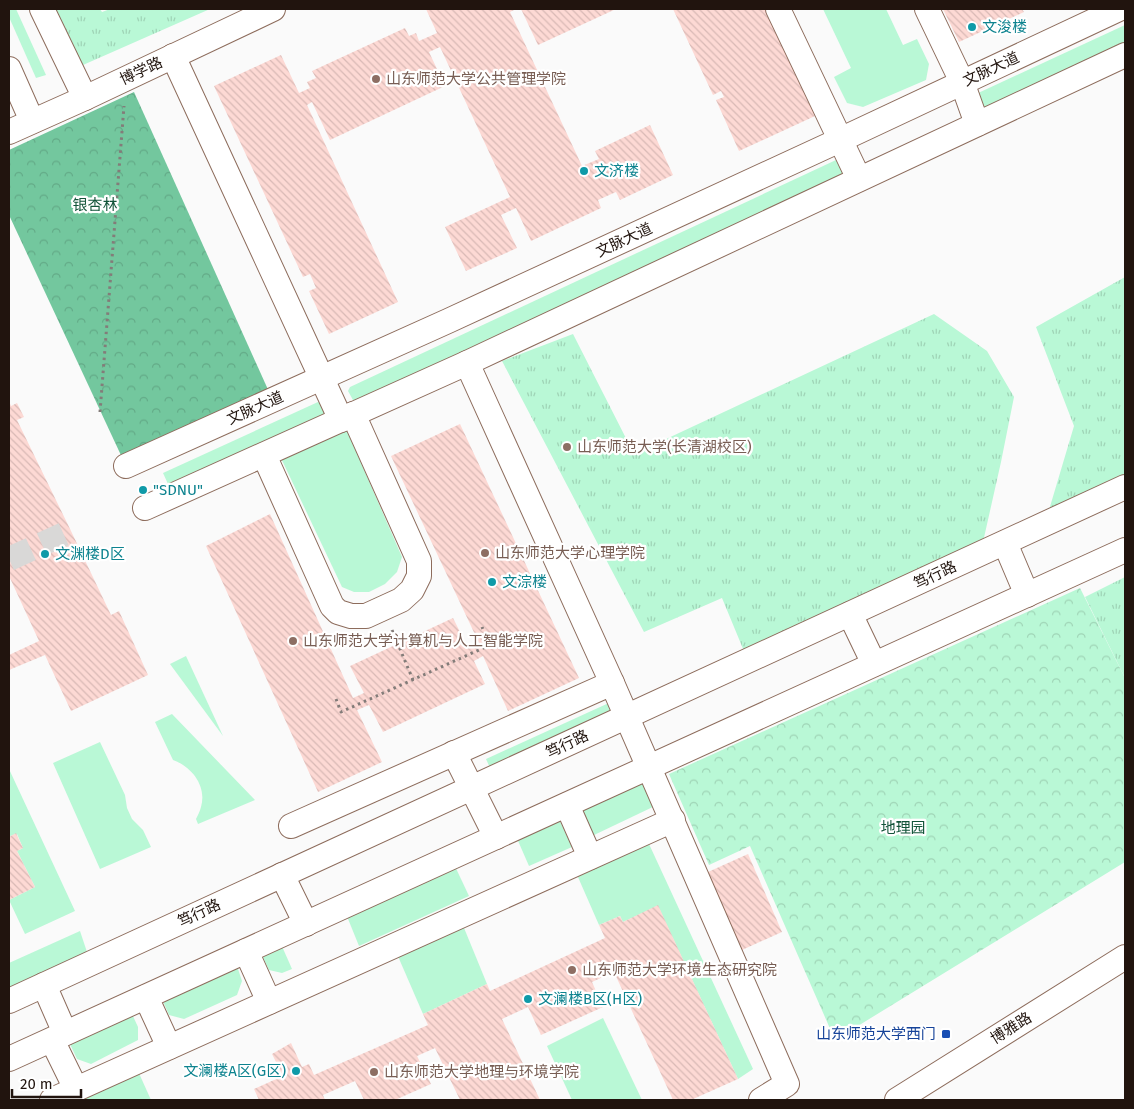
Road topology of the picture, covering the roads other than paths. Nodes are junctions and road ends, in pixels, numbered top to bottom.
1 (42, 9) edge
2 (273, 9) edge
3 (778, 9) edge
4 (927, 9) edge
5 (1119, 9) edge
6 (1125, 55) edge
7 (173, 56) junction
8 (9, 69) edge
9 (962, 82) junction
10 (85, 98) junction
11 (32, 121) junction
12 (977, 124) junction
13 (9, 132) edge
14 (840, 140) junction
15 (859, 179) junction
16 (467, 363) junction
17 (322, 378) junction
18 (347, 417) junction
19 (264, 455) junction
20 (126, 466) dead end
21 (1125, 487) edge
22 (145, 508) dead end
23 (1004, 543) junction
24 (1125, 550) edge
25 (1026, 595) junction
26 (850, 614) junction
27 (874, 664) junction
28 (612, 682) junction
29 (627, 716) junction
30 (454, 753) junction
31 (650, 767) junction
32 (471, 788) junction
33 (567, 804) junction
34 (673, 820) junction
35 (291, 826) dead end
36 (496, 837) junction
37 (590, 857) junction
38 (282, 875) junction
39 (306, 924) junction
40 (246, 951) junction
41 (1125, 957) edge
42 (44, 985) junction
43 (146, 997) junction
44 (9, 1001) edge
45 (269, 1002) junction
46 (59, 1036) junction
47 (169, 1047) junction
48 (9, 1059) edge
49 (76, 1089) junction
50 (52, 1100) edge
51 (761, 1100) edge
52 (897, 1100) edge

1 - 10 street
2 - 7 street, 博学路
3 - 14 street
4 - 9 street
5 - 9 street, 文脉大道
6 - 12 street
7 - 10 street, 博学路
7 - 17 street
8 - 11 street
9 - 12 street
9 - 14 street, 文脉大道
10 - 11 street, 博学路
11 - 13 street, 博学路
12 - 15 street
14 - 15 street
14 - 17 street, 文脉大道
15 - 16 street
16 - 18 street
16 - 28 street
17 - 18 street
17 - 20 street, 文脉大道
18 - 19 street
18 - 19 street
19 - 22 street
21 - 23 street, 笃行路
23 - 25 street
23 - 26 street, 笃行路
24 - 25 street
25 - 27 street
26 - 27 street
26 - 29 street, 笃行路
27 - 31 street
28 - 29 street
28 - 30 street
29 - 31 street
29 - 32 street, 笃行路
30 - 32 street
30 - 35 street
31 - 33 street
31 - 34 street
32 - 36 street
32 - 38 street, 笃行路
33 - 36 street
33 - 37 street
34 - 37 street
34 - 51 street
36 - 39 street
37 - 45 street
38 - 39 street
38 - 42 street, 笃行路
39 - 40 street
40 - 43 street
40 - 45 street
41 - 52 street, 博雅路
42 - 44 street, 笃行路
42 - 46 street
43 - 46 street
43 - 47 street
45 - 47 street
46 - 48 street
46 - 49 street
47 - 49 street
49 - 50 street

